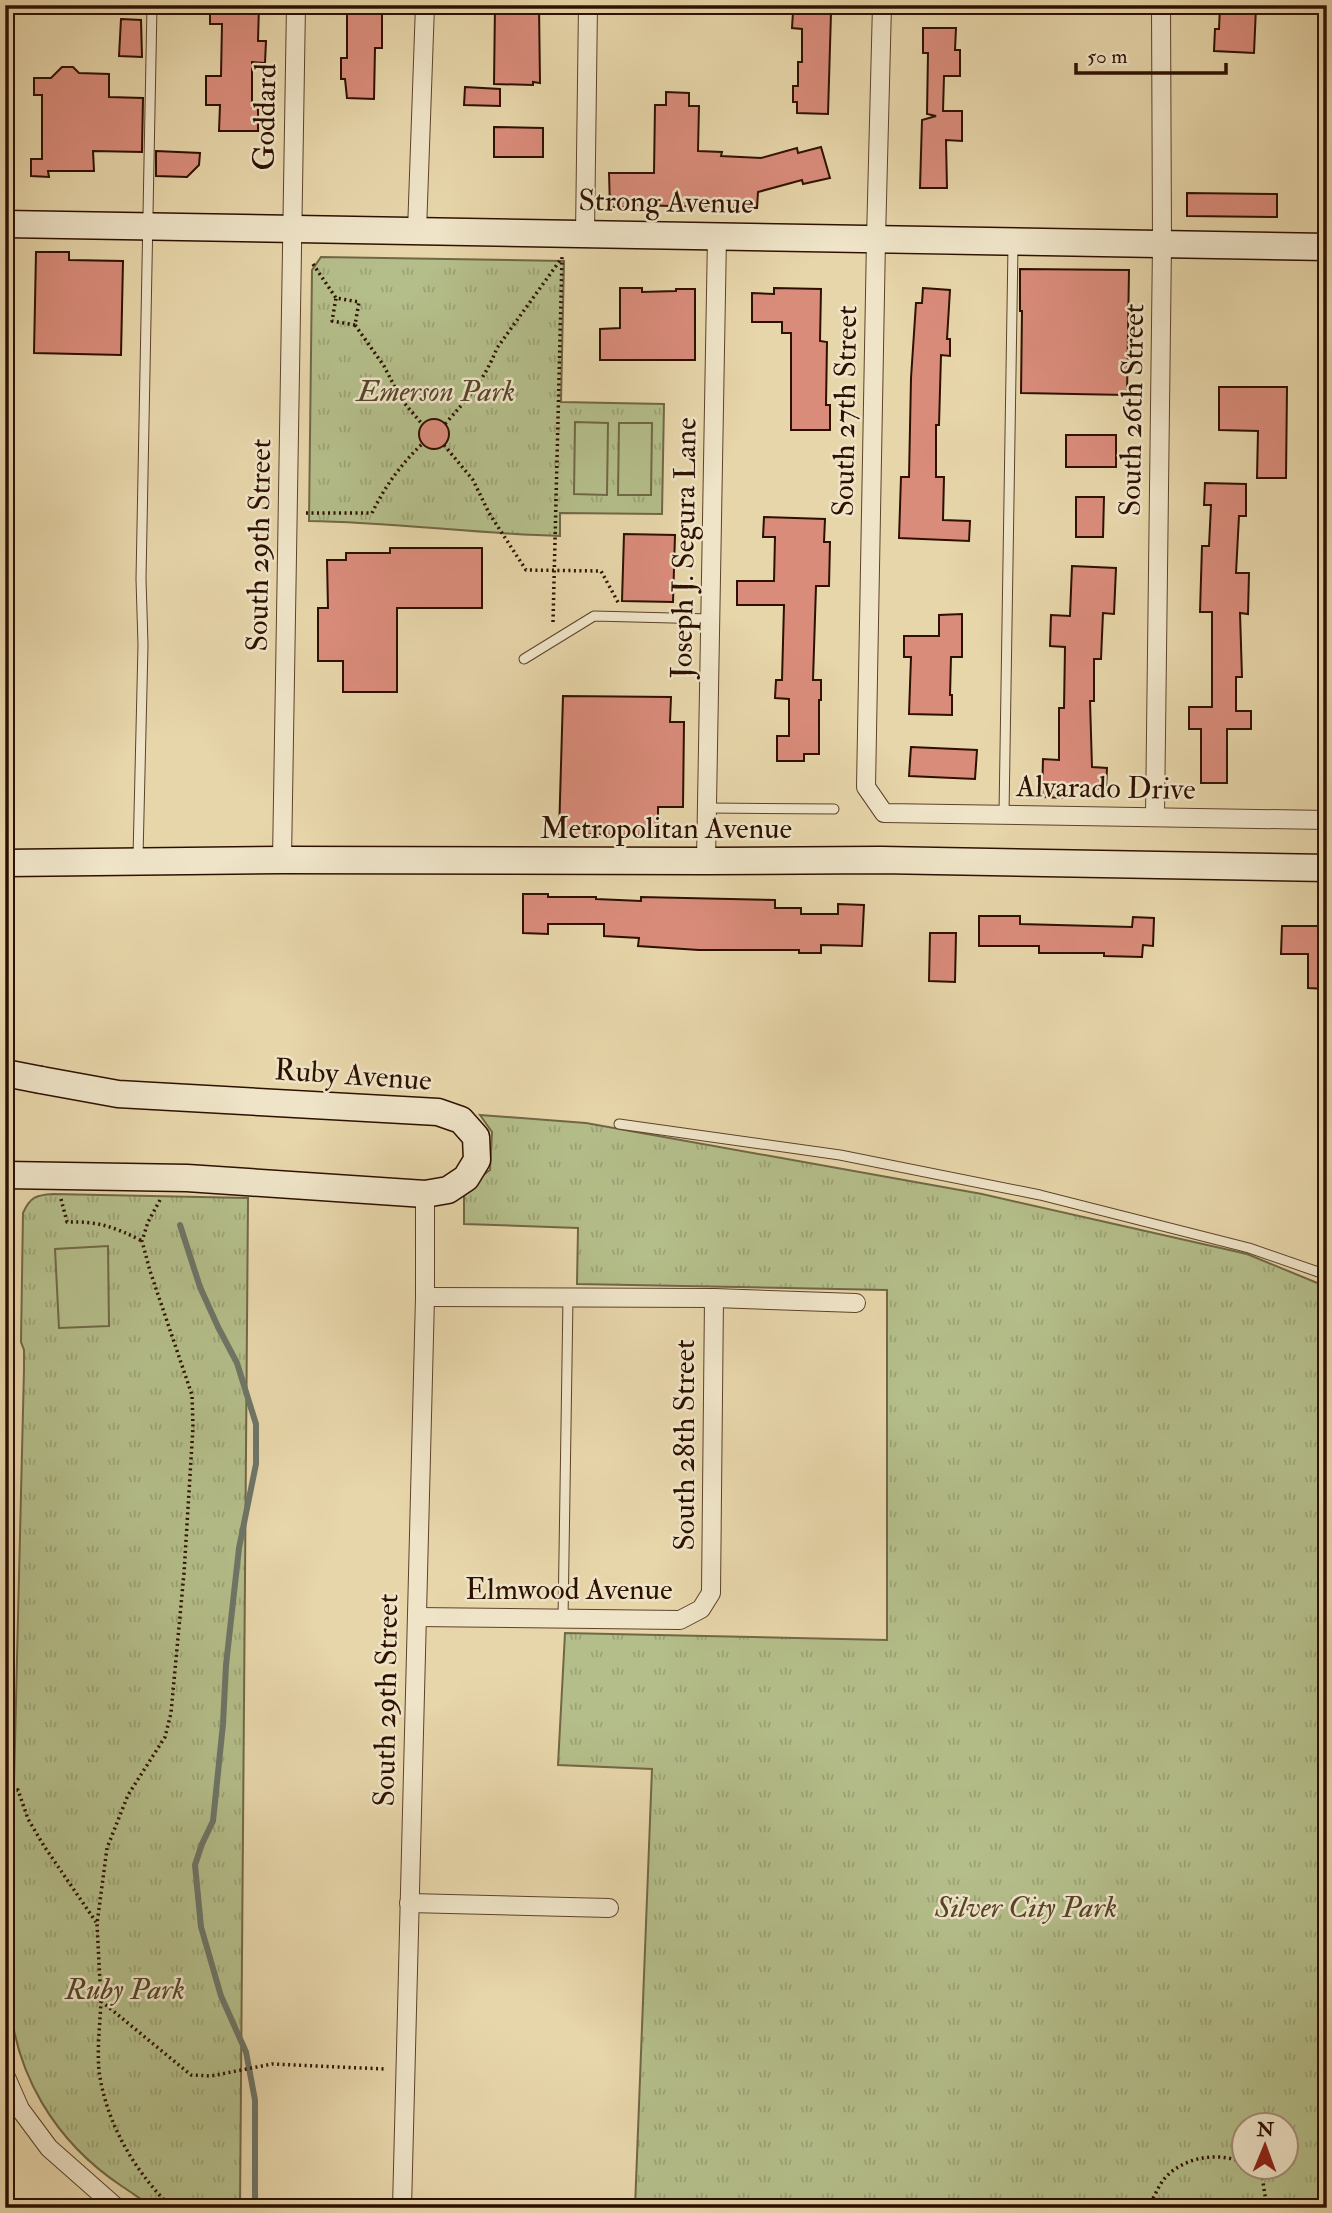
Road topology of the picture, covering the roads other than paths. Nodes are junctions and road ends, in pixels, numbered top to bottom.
1 (152, 5) edge
2 (296, 5) edge
3 (425, 5) edge
4 (588, 5) edge
5 (882, 5) edge
6 (1161, 5) edge
7 (5, 224) edge
8 (149, 227) junction
9 (291, 230) junction
10 (417, 232) junction
11 (585, 234) junction
12 (717, 236) junction
13 (876, 239) junction
14 (1013, 241) junction
15 (1162, 244) junction
16 (1327, 247) edge
17 (711, 619) junction
18 (524, 659) dead end
19 (708, 808) junction
20 (834, 809) dead end
21 (884, 813) joint
22 (1004, 814) junction
23 (1155, 816) junction
24 (1327, 820) edge
25 (282, 860) junction
26 (138, 862) junction
27 (706, 862) junction
28 (5, 863) edge
29 (1327, 868) edge
30 (5, 925) edge
31 (6, 1011) edge
32 (5, 1073) edge
33 (619, 1124) dead end
34 (6, 1187) edge
35 (425, 1194) junction
36 (5, 1212) edge
37 (1327, 1275) edge
38 (425, 1297) junction
39 (568, 1298) junction
40 (714, 1298) junction
41 (856, 1303) dead end
42 (711, 1593) joint
43 (416, 1617) junction
44 (563, 1619) junction
45 (409, 1903) junction
46 (609, 1908) dead end
47 (5, 2075) edge
48 (117, 2208) edge
49 (402, 2208) edge

1 - 8 lane
2 - 9 street, Goddard
3 - 10 street
4 - 11 street
5 - 13 street, South 27th Street
6 - 15 street, South 26th Street
7 - 8 street, Strong Avenue
8 - 9 street, Strong Avenue
8 - 26 lane
9 - 10 street, Strong Avenue
9 - 25 street, South 29th Street
10 - 11 street, Strong Avenue
11 - 12 street, Strong Avenue
12 - 13 street, Strong Avenue
12 - 17 street, Joseph J. Segura Lane
13 - 14 street, Strong Avenue
13 - 21 street, South 27th Street
14 - 15 street, Strong Avenue
14 - 22 lane
15 - 16 street, Strong Avenue
15 - 23 street, South 26th Street
17 - 18 lane
17 - 19 street, Joseph J. Segura Lane
19 - 20 lane
19 - 27 street, Joseph J. Segura Lane
21 - 22 street, Alvarado Drive
22 - 23 street, Alvarado Drive
23 - 24 street, Alvarado Drive
25 - 26 street, Metropolitan Avenue
25 - 27 street, Metropolitan Avenue
26 - 28 street, Metropolitan Avenue
27 - 29 street, Metropolitan Avenue
30 - 31 street
31 - 34 street
32 - 35 street, Ruby Avenue, bridge
33 - 37 lane
34 - 35 street, Ruby Avenue
34 - 36 street
35 - 38 street, South 29th Street
38 - 39 street
38 - 43 street, South 29th Street
39 - 40 street
39 - 44 lane
40 - 41 street
40 - 42 street, South 28th Street
42 - 44 street, Elmwood Avenue
43 - 44 street, Elmwood Avenue
43 - 45 street, South 29th Street
45 - 46 street
45 - 49 street, South 29th Street
47 - 48 street

